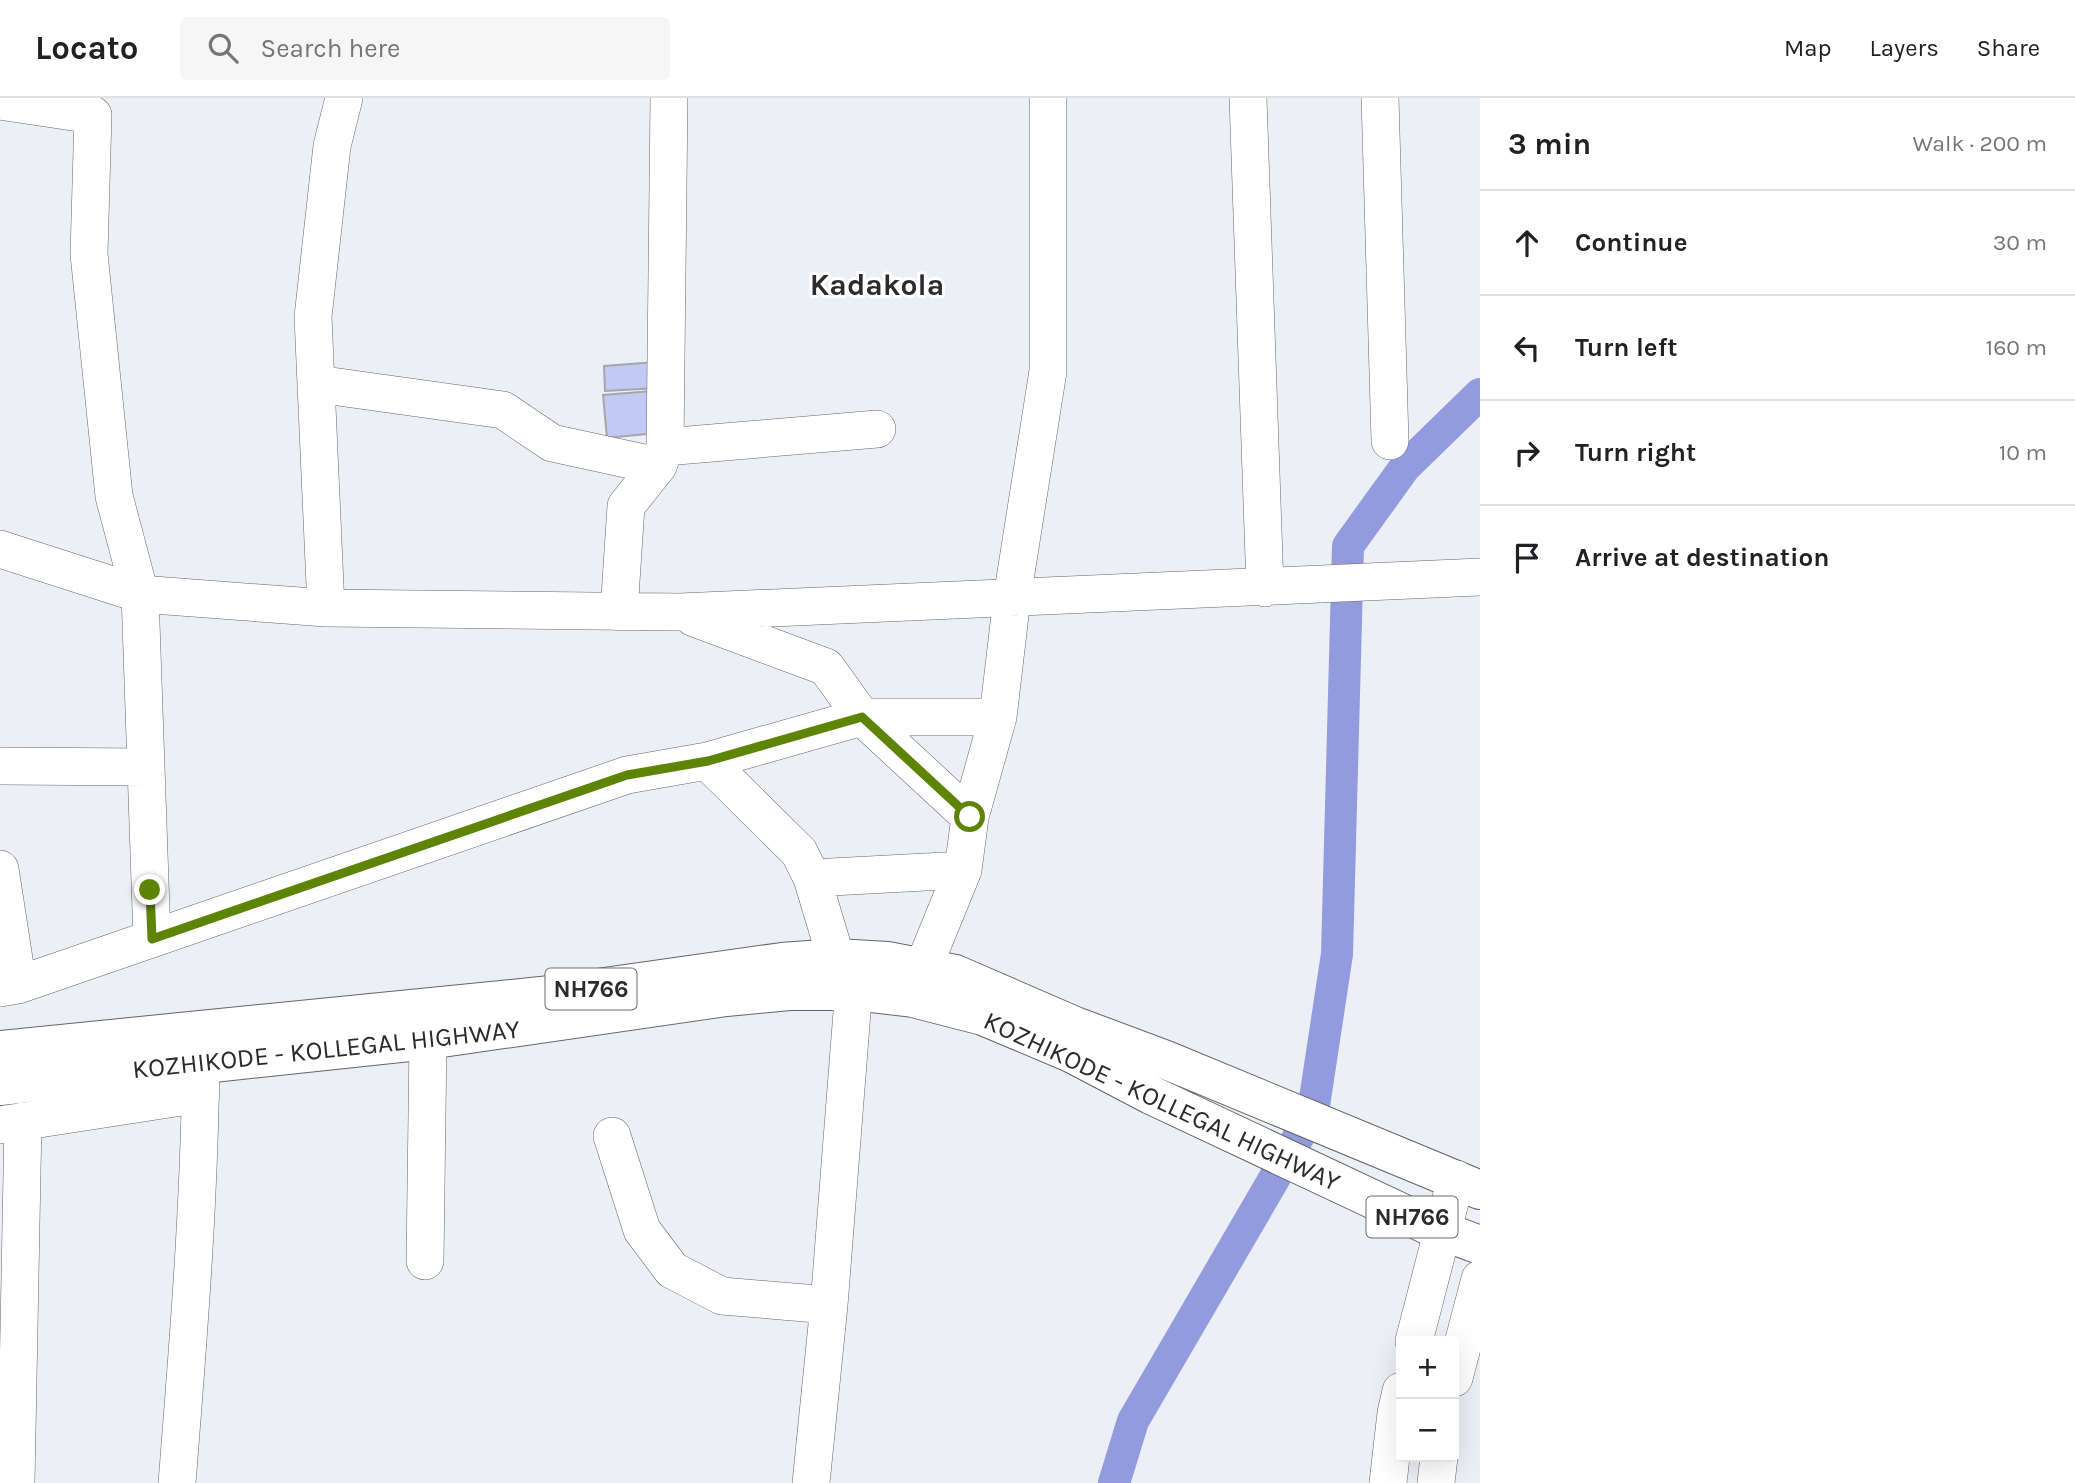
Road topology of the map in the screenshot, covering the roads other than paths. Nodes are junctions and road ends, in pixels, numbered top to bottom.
1 (344, 98) edge
2 (670, 98) edge
3 (1048, 98) edge
4 (1248, 98) edge
5 (1380, 98) edge
6 (0, 101) edge
7 (97, 107) edge
8 (317, 384) junction
9 (877, 429) dead end
10 (1391, 440) dead end
11 (661, 456) junction
12 (0, 551) edge
13 (1480, 577) edge
14 (1273, 588) junction
15 (140, 594) junction
16 (1012, 598) junction
17 (326, 608) junction
18 (619, 612) junction
19 (680, 612) junction
20 (862, 717) junction
21 (998, 717) junction
22 (708, 761) junction
23 (0, 766) edge
24 (146, 767) junction
25 (970, 817) junction
26 (0, 869) edge
27 (963, 870) junction
28 (812, 878) junction
29 (152, 939) junction
30 (923, 968) junction
31 (849, 969) junction
32 (9, 986) edge
33 (428, 1040) junction
34 (0, 1050) edge
35 (201, 1063) junction
36 (0, 1086) edge
37 (12, 1123) edge
38 (612, 1136) dead end
39 (1468, 1185) edge
40 (1442, 1231) junction
41 (1480, 1245) edge
42 (425, 1261) dead end
43 (1480, 1279) edge
44 (829, 1305) junction
45 (1415, 1336) edge
46 (1459, 1359) edge
47 (1400, 1399) edge
48 (1438, 1462) edge
49 (16, 1483) edge
50 (177, 1483) edge
51 (811, 1483) edge
52 (1388, 1483) edge
53 (1436, 1483) edge

1 - 8 street
2 - 11 street
3 - 16 street
4 - 14 street
5 - 10 street
6 - 7 street
7 - 15 street
8 - 11 street
8 - 17 street
9 - 11 street
11 - 18 street
12 - 15 street
13 - 14 street
14 - 16 street
15 - 17 street
15 - 24 street
16 - 19 street
16 - 21 street
17 - 18 street
18 - 19 street
19 - 20 street
20 - 21 street
20 - 22 street
20 - 25 street
21 - 25 street
22 - 28 street
22 - 29 street
23 - 24 street
24 - 29 street
25 - 27 street
26 - 32 street
27 - 28 street
27 - 30 street
28 - 31 street
29 - 32 street
30 - 31 highway, KOZHIKODE - KOLLEGAL HIGHWAY / NH766
30 - 39 highway, KOZHIKODE - KOLLEGAL HIGHWAY / NH766
31 - 33 highway, KOZHIKODE - KOLLEGAL HIGHWAY / NH766
31 - 35 highway, KOZHIKODE - KOLLEGAL HIGHWAY / NH766
31 - 40 highway, KOZHIKODE - KOLLEGAL HIGHWAY / NH766
31 - 44 street
33 - 35 highway, KOZHIKODE - KOLLEGAL HIGHWAY / NH766
33 - 42 street
34 - 35 highway, KOZHIKODE - KOLLEGAL HIGHWAY / NH766
35 - 36 highway, KOZHIKODE - KOLLEGAL HIGHWAY / NH766
35 - 37 street
35 - 50 street
37 - 49 street
38 - 44 street
39 - 40 street
40 - 41 highway, KOZHIKODE - KOLLEGAL HIGHWAY / NH766
40 - 45 street
43 - 46 street
44 - 51 street
47 - 52 street
48 - 53 street

